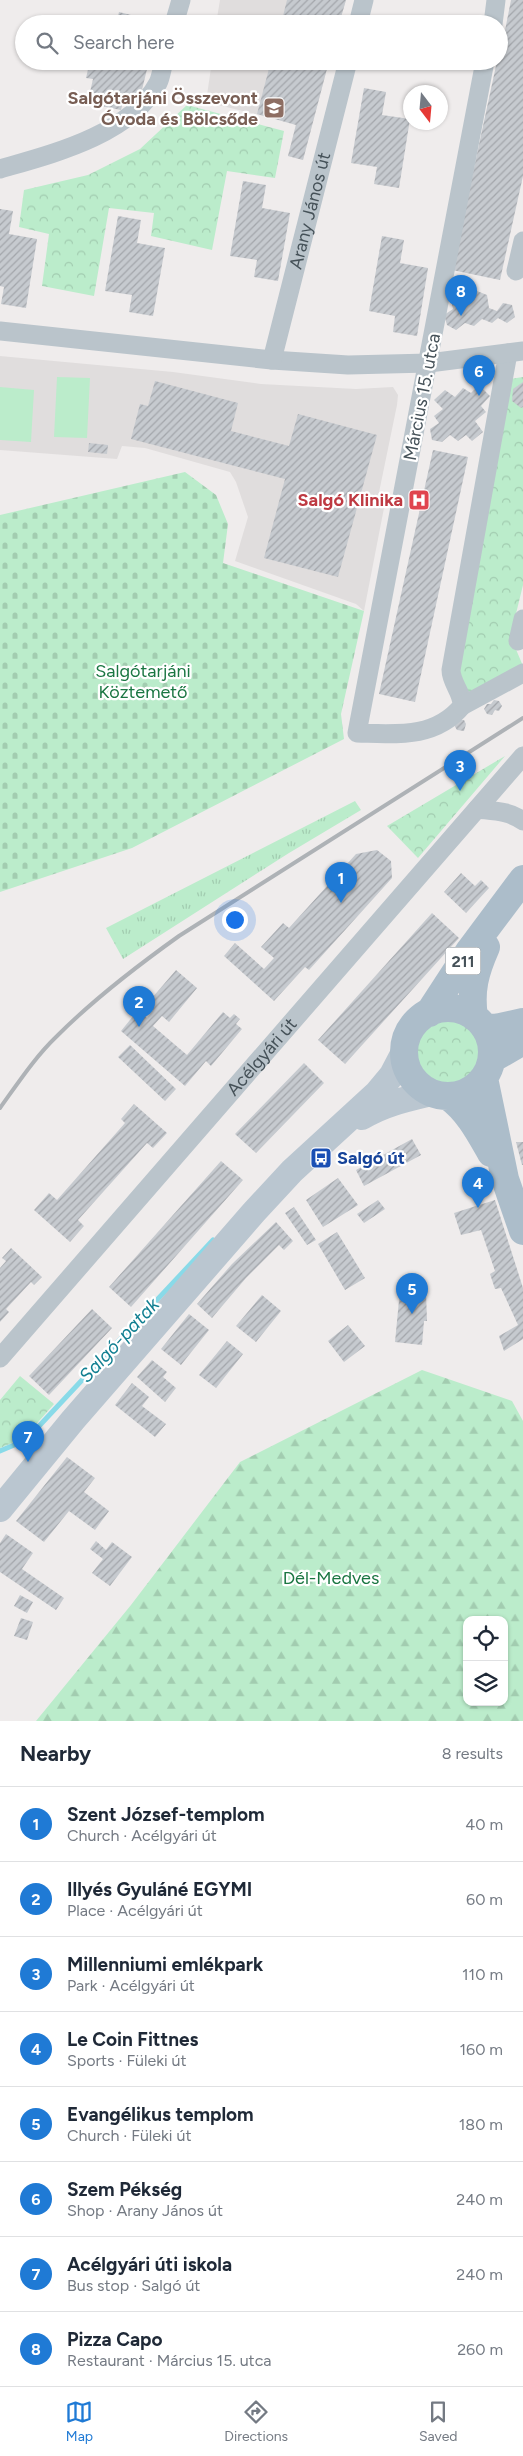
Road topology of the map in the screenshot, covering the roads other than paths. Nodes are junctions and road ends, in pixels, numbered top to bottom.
1 (181, 0) edge
2 (364, 0) edge
3 (496, 0) edge
4 (177, 15) edge
5 (360, 15) edge
6 (494, 15) edge
7 (161, 70) edge
8 (346, 70) edge
9 (483, 70) edge
10 (0, 169) edge
11 (523, 242) edge
12 (516, 271) dead end
13 (0, 331) edge
14 (516, 352) edge
15 (272, 360) junction
16 (429, 363) junction
17 (523, 619) edge
18 (518, 641) dead end
19 (523, 673) edge
20 (462, 706) junction
21 (523, 756) edge
22 (476, 809) junction
23 (523, 821) edge
24 (523, 879) edge
25 (501, 912) junction
26 (428, 1013) junction
27 (479, 1022) junction
28 (523, 1022) edge
29 (523, 1041) edge
30 (403, 1054) junction
31 (488, 1068) junction
32 (440, 1095) junction
33 (329, 1136) junction
34 (505, 1179) junction
35 (523, 1231) edge
36 (0, 1358) edge
37 (0, 1509) edge

1 - 4 street
2 - 5 street
3 - 6 street
7 - 10 street
8 - 15 street, Arany János út
9 - 16 street, Március 15. utca
11 - 12 street
13 - 15 street
14 - 16 street
14 - 20 street
15 - 16 street
16 - 20 street, Március 15. utca
17 - 18 street
19 - 20 street
21 - 22 street, Acélgyári út
22 - 23 street
22 - 36 street, Acélgyári út
24 - 25 main road, 211
25 - 26 main road, 211
25 - 27 main road, 211
26 - 27 main road
26 - 30 main road, 211
27 - 28 main road
27 - 31 main road, 211
29 - 31 main road
30 - 32 main road, 211
30 - 33 main road
31 - 32 main road
31 - 34 main road, 211
32 - 33 main road
32 - 34 main road, 211
33 - 37 main road
34 - 35 main road, 211

